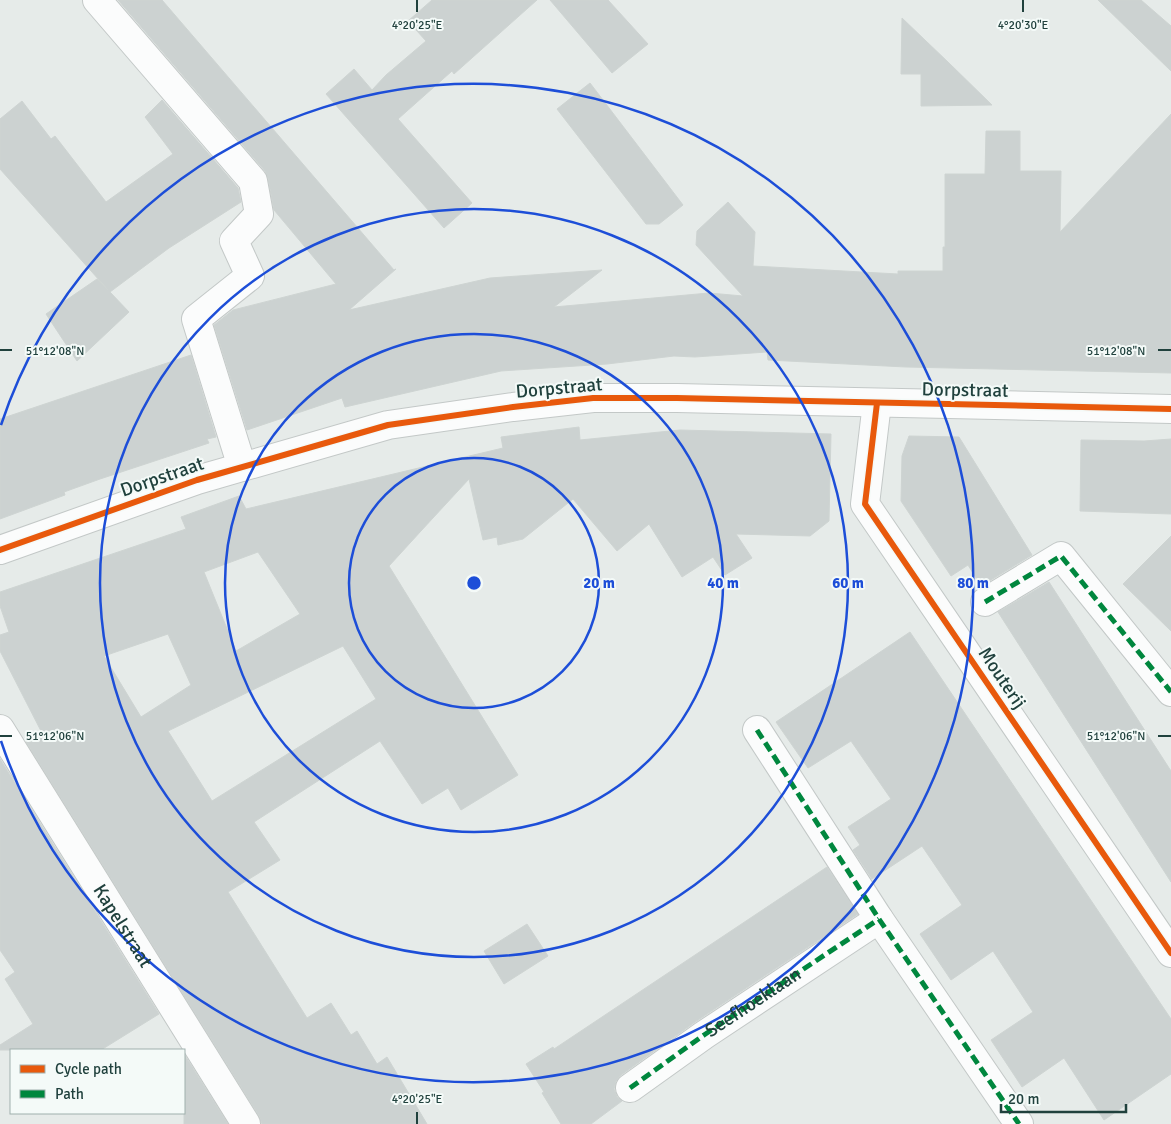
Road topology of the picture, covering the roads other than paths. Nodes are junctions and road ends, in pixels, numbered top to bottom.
1 (97, 0) edge
2 (877, 403) junction
3 (1171, 408) edge
4 (242, 467) junction
5 (0, 550) edge
6 (985, 602) dead end
7 (1171, 692) edge
8 (0, 729) edge
9 (757, 730) dead end
10 (879, 919) junction
11 (1171, 953) edge
12 (630, 1088) dead end
13 (246, 1124) edge
14 (1019, 1124) edge

1 - 4 street
2 - 3 street, Dorpstraat
2 - 4 street, Dorpstraat
2 - 11 street, Mouterij
4 - 5 street, Dorpstraat
6 - 7 street
8 - 13 street, Kapelstraat
9 - 10 street
10 - 12 street, Seefhoeklaan
10 - 14 street

